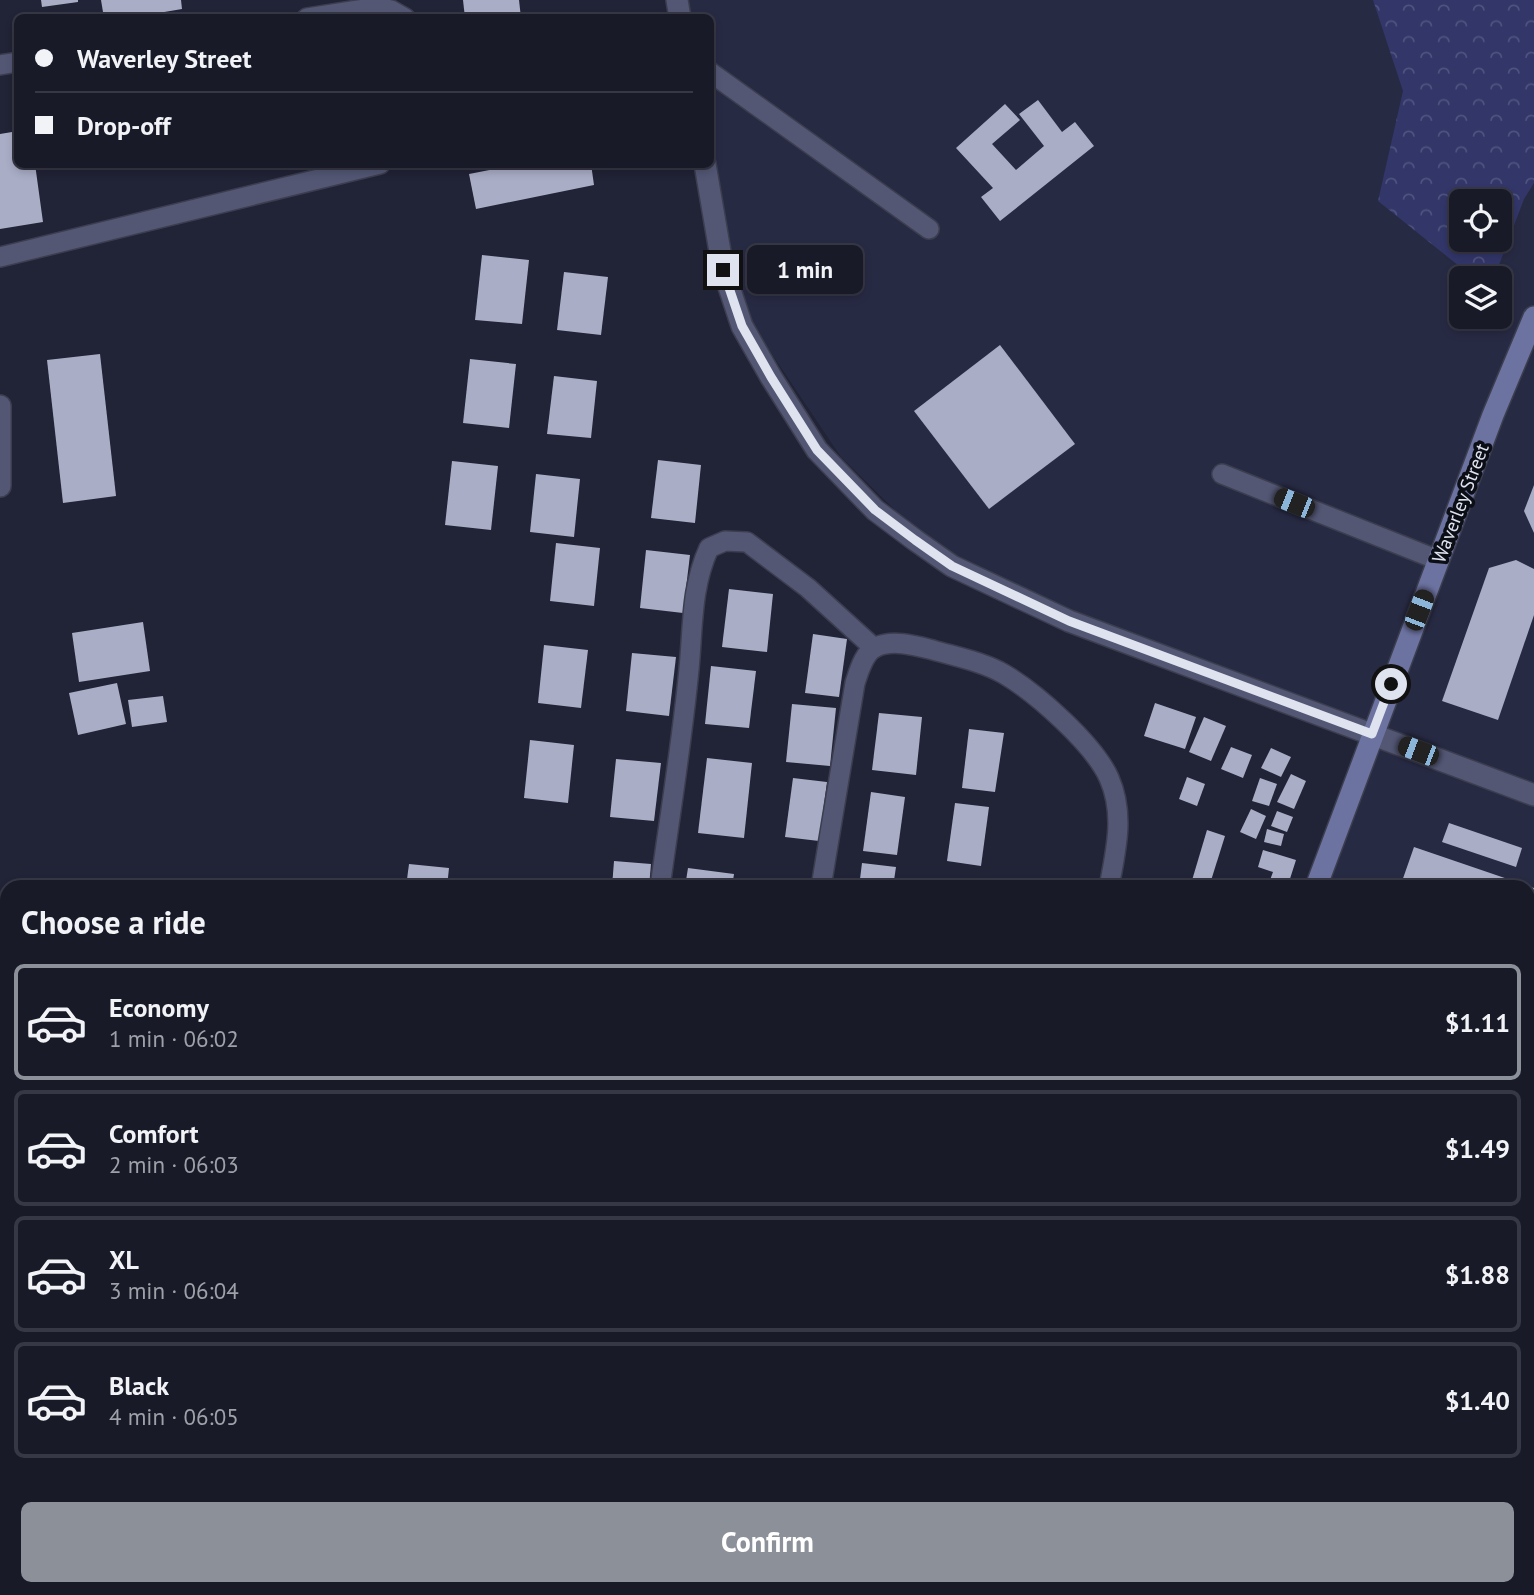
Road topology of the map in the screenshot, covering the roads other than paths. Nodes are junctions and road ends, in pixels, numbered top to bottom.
1 (332, 14) edge
2 (398, 14) edge
3 (714, 75) edge
4 (364, 168) edge
5 (706, 168) edge
6 (929, 229) dead end
7 (0, 257) edge
8 (1534, 317) edge
9 (0, 406) edge
10 (1222, 474) dead end
11 (0, 486) edge
12 (1438, 560) junction
13 (874, 648) junction
14 (1372, 734) junction
15 (1534, 795) edge
16 (661, 880) edge
17 (822, 880) edge
18 (1110, 880) edge
19 (1319, 880) edge

1 - 2 lane
3 - 6 lane
4 - 7 lane
5 - 14 street
8 - 12 street, Waverley Street
9 - 11 street
10 - 12 lane
12 - 14 street, Waverley Street
13 - 16 lane
13 - 17 lane
13 - 18 lane
14 - 15 street
14 - 19 street, Waverley Street

